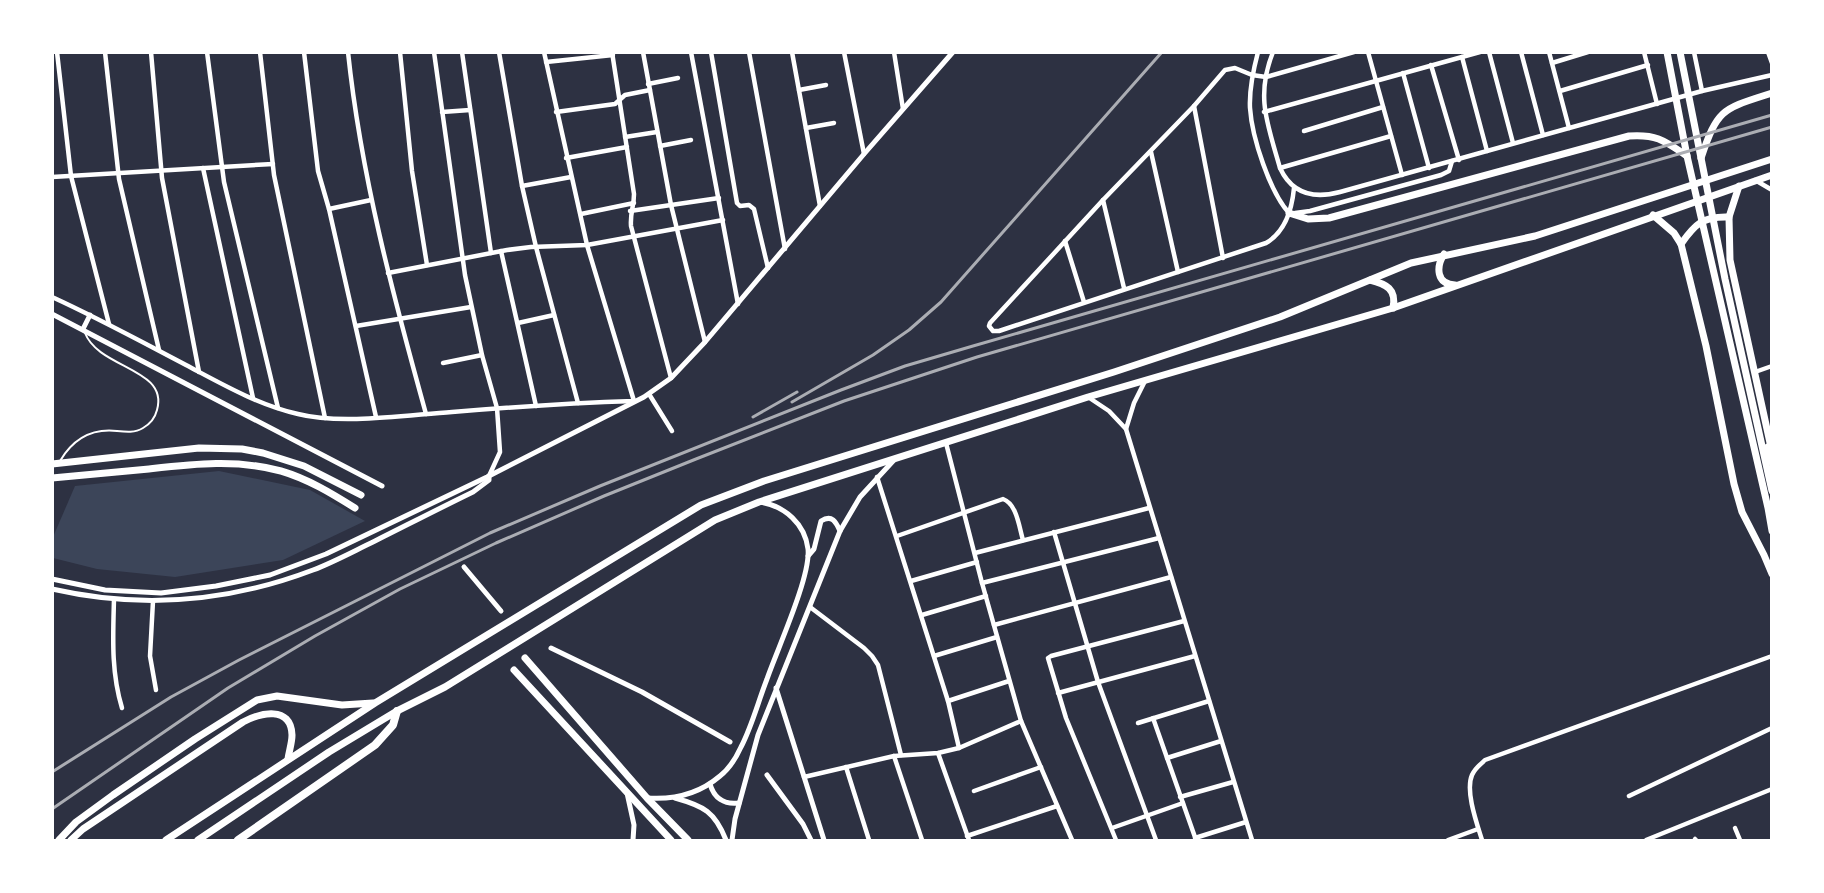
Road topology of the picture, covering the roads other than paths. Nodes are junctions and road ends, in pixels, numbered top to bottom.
1 (57, 52) edge
2 (105, 52) edge
3 (151, 52) edge
4 (207, 52) edge
5 (260, 52) edge
6 (304, 52) edge
7 (348, 52) edge
8 (400, 52) edge
9 (434, 52) edge
10 (462, 52) edge
11 (499, 52) edge
12 (544, 52) edge
13 (643, 52) edge
14 (691, 52) edge
15 (711, 52) edge
16 (749, 52) edge
17 (792, 52) edge
18 (844, 52) edge
19 (894, 52) edge
20 (944, 52) edge
21 (953, 52) edge
22 (1258, 52) edge
23 (1273, 52) edge
24 (1354, 52) edge
25 (1368, 52) edge
26 (1479, 52) edge
27 (1489, 52) edge
28 (1521, 52) edge
29 (1549, 52) edge
30 (1587, 52) edge
31 (1644, 52) edge
32 (1667, 52) edge
33 (1680, 52) edge
34 (1694, 52) edge
35 (1768, 52) edge
36 (613, 54) edge
37 (1462, 57) junction
38 (946, 61) junction
39 (1771, 61) edge
40 (546, 62) junction
41 (1552, 63) junction
42 (1431, 65) junction
43 (1648, 65) junction
44 (1402, 73) junction
45 (1252, 75) junction
46 (1772, 75) edge
47 (1266, 77) junction
48 (678, 78) dead end
49 (1375, 80) junction
50 (648, 84) junction
51 (826, 85) dead end
52 (650, 90) junction
53 (799, 90) junction
54 (1560, 91) junction
55 (1702, 91) junction
56 (1772, 93) edge
57 (620, 100) junction
58 (1657, 104) junction
59 (1194, 106) junction
60 (1383, 107) junction
61 (903, 109) junction
62 (470, 110) junction
63 (442, 112) junction
64 (556, 112) junction
65 (1264, 112) junction
66 (834, 123) dead end
67 (806, 128) junction
68 (1569, 128) junction
69 (1304, 131) dead end
70 (657, 132) junction
71 (1543, 135) junction
72 (1391, 136) junction
73 (626, 137) junction
74 (691, 140) dead end
75 (1513, 143) junction
76 (660, 146) junction
77 (627, 147) junction
78 (1487, 151) junction
79 (1151, 152) junction
80 (864, 154) junction
81 (1687, 156) junction
82 (567, 158) junction
83 (1461, 159) junction
84 (1772, 159) edge
85 (1452, 161) junction
86 (1700, 161) junction
87 (273, 164) junction
88 (221, 167) junction
89 (203, 168) junction
90 (1280, 168) junction
91 (1429, 168) junction
92 (161, 171) junction
93 (118, 173) junction
94 (1402, 175) junction
95 (1772, 175) edge
96 (71, 176) junction
97 (52, 177) edge
98 (571, 177) junction
99 (1755, 180) junction
100 (522, 186) junction
101 (1739, 186) junction
102 (1294, 188) junction
103 (1772, 190) edge
104 (719, 198) junction
105 (371, 200) junction
106 (1103, 200) junction
107 (634, 203) junction
108 (671, 205) junction
109 (820, 208) junction
110 (329, 209) junction
111 (630, 211) junction
112 (1289, 213) junction
113 (581, 214) junction
114 (1653, 215) junction
115 (1729, 217) junction
116 (723, 220) junction
117 (677, 229) junction
118 (634, 237) junction
119 (1065, 241) junction
120 (1681, 244) junction
121 (587, 245) junction
122 (536, 247) junction
123 (785, 249) junction
124 (501, 251) junction
125 (491, 253) junction
126 (1444, 254) junction
127 (462, 258) junction
128 (1223, 258) junction
129 (427, 265) junction
130 (768, 268) junction
131 (1178, 272) junction
132 (388, 273) junction
133 (1370, 280) junction
134 (1458, 285) junction
135 (1124, 288) junction
136 (52, 292) edge
137 (53, 298) edge
138 (1084, 302) junction
139 (738, 304) junction
140 (471, 307) junction
141 (1393, 308) junction
142 (52, 314) edge
143 (90, 315) junction
144 (554, 315) junction
145 (399, 319) junction
146 (518, 323) junction
147 (109, 324) junction
148 (356, 326) junction
149 (83, 329) junction
150 (705, 342) junction
151 (160, 351) junction
152 (482, 355) junction
153 (443, 363) dead end
154 (1772, 366) edge
155 (199, 372) junction
156 (1755, 372) junction
157 (671, 378) junction
158 (1146, 380) junction
159 (1748, 385) junction
160 (649, 393) junction
161 (1088, 397) junction
162 (253, 398) junction
163 (634, 402) junction
164 (578, 403) junction
165 (536, 406) junction
166 (497, 408) junction
167 (278, 409) junction
168 (426, 414) junction
169 (375, 417) junction
170 (325, 418) junction
171 (1126, 429) junction
172 (672, 431) dead end
173 (946, 443) junction
174 (1772, 452) edge
175 (895, 460) junction
176 (1772, 463) edge
177 (56, 464) edge
178 (489, 476) junction
179 (877, 477) junction
180 (52, 478) edge
181 (382, 486) dead end
182 (1772, 490) edge
183 (361, 495) dead end
184 (759, 502) junction
185 (355, 508) dead end
186 (1149, 508) junction
187 (963, 512) junction
188 (840, 531) junction
189 (1772, 531) edge
190 (1054, 532) junction
191 (897, 536) junction
192 (1159, 538) junction
193 (1023, 540) junction
194 (975, 553) junction
195 (808, 556) junction
196 (976, 562) junction
197 (1063, 562) junction
198 (464, 567) dead end
199 (1772, 574) edge
200 (1171, 577) junction
201 (52, 579) edge
202 (911, 581) junction
203 (982, 583) junction
204 (52, 589) edge
205 (986, 596) junction
206 (114, 599) junction
207 (153, 601) junction
208 (1075, 602) junction
209 (810, 607) junction
210 (501, 611) dead end
211 (922, 615) junction
212 (1184, 621) junction
213 (994, 625) junction
214 (998, 637) junction
215 (1087, 646) junction
216 (551, 648) dead end
217 (934, 656) junction
218 (1195, 656) junction
219 (1772, 656) edge
220 (525, 658) dead end
221 (514, 670) dead end
222 (1010, 681) junction
223 (1098, 682) junction
224 (776, 688) junction
225 (156, 690) dead end
226 (1058, 693) junction
227 (948, 701) junction
228 (1209, 701) junction
229 (375, 703) junction
230 (122, 708) dead end
231 (397, 711) junction
232 (1153, 718) junction
233 (1021, 721) junction
234 (1138, 723) dead end
235 (1772, 728) edge
236 (1221, 741) junction
237 (730, 742) dead end
238 (959, 748) junction
239 (938, 753) junction
240 (901, 755) junction
241 (894, 756) junction
242 (1167, 758) junction
243 (288, 759) junction
244 (846, 767) junction
245 (1041, 767) junction
246 (767, 775) dead end
247 (804, 777) junction
248 (1233, 782) junction
249 (710, 783) junction
250 (1772, 789) edge
251 (974, 791) dead end
252 (627, 793) junction
253 (1629, 796) dead end
254 (1180, 797) junction
255 (647, 798) junction
256 (674, 798) junction
257 (739, 803) junction
258 (1183, 804) junction
259 (1057, 806) junction
260 (1147, 816) junction
261 (1246, 822) junction
262 (1112, 828) junction
263 (1735, 828) dead end
264 (1478, 829) junction
265 (968, 838) edge
266 (1195, 839) edge
267 (59, 840) edge
268 (71, 840) edge
269 (166, 840) edge
270 (198, 840) edge
271 (238, 840) edge
272 (633, 840) edge
273 (671, 840) edge
274 (688, 840) edge
275 (726, 840) edge
276 (732, 840) edge
277 (812, 840) edge
278 (824, 840) edge
279 (869, 840) edge
280 (922, 840) edge
281 (1072, 840) edge
282 (1116, 840) edge
283 (1156, 840) edge
284 (1252, 840) edge
285 (1448, 840) edge
286 (1482, 840) edge
287 (1646, 840) edge
288 (1740, 840) edge

1 - 96 street
2 - 93 street
3 - 92 street
4 - 88 street
5 - 87 street
6 - 110 street
7 - 105 street
8 - 129 street
9 - 63 street
10 - 62 street
11 - 100 street
12 - 40 street
13 - 50 street
14 - 104 street
15 - 130 street
16 - 123 street
17 - 53 street
18 - 80 street
19 - 61 street
20 - 38 street
21 - 38 street
22 - 45 street
23 - 47 street
24 - 47 street
25 - 49 street
26 - 37 street
27 - 75 street
28 - 71 street
29 - 41 street
30 - 41 street
31 - 43 street
32 - 81 main road
33 - 86 main road
34 - 55 street
35 - 39 street
36 - 40 street
36 - 57 street
37 - 42 street
37 - 78 street
38 - 61 street
40 - 64 street
41 - 54 street
42 - 44 street
42 - 83 street
43 - 54 street
43 - 58 street
44 - 49 street
44 - 91 street
45 - 47 street
45 - 59 street
45 - 112 street
46 - 55 street
47 - 65 street
48 - 50 street
49 - 60 street
49 - 65 street
50 - 52 street
51 - 53 street
52 - 57 street
52 - 70 street
53 - 67 street
54 - 68 street
55 - 58 street
56 - 86 main road
57 - 64 street
57 - 73 street
58 - 68 street
59 - 79 street
59 - 128 street
60 - 69 street
60 - 72 street
61 - 80 street
62 - 63 street
62 - 125 street
63 - 127 street
64 - 82 street
65 - 90 street
66 - 67 street
67 - 109 street
68 - 71 street
70 - 73 street
70 - 76 street
71 - 75 street
72 - 90 street
72 - 94 street
73 - 77 street
74 - 76 street
75 - 78 street
76 - 108 street
77 - 82 street
77 - 107 street
78 - 83 street
79 - 106 street
79 - 131 street
80 - 109 street
81 - 112 main road
81 - 189 main road
82 - 98 street
83 - 85 street
84 - 126 main road
85 - 91 street
85 - 112 street
86 - 159 main road
87 - 88 street
87 - 170 street
88 - 89 street
88 - 167 street
89 - 92 street
89 - 162 street
90 - 102 street
91 - 94 street
92 - 93 street
92 - 155 street
93 - 96 street
93 - 151 street
94 - 102 street
95 - 99 main road
96 - 97 street
96 - 147 street
98 - 100 street
98 - 113 street
99 - 101 main road
99 - 103 street
100 - 122 street
101 - 114 main road
101 - 115 main road
102 - 112 street
104 - 108 street
104 - 116 street
105 - 110 street
105 - 132 street
106 - 119 street
106 - 135 street
107 - 111 street
107 - 113 street
108 - 111 street
108 - 117 street
109 - 123 street
110 - 148 street
111 - 118 street
112 - 128 street
113 - 121 street
114 - 120 main road
114 - 134 main road
115 - 120 main road
115 - 156 main road
116 - 117 street
116 - 139 street
117 - 118 street
117 - 150 street
118 - 121 street
118 - 157 street
119 - 138 street
119 - 138 street
120 - 199 main road
121 - 122 street
121 - 163 street
122 - 124 street
122 - 144 street
123 - 130 street
124 - 125 street
124 - 146 street
125 - 127 street
126 - 133 main road
126 - 134 main road
127 - 129 street
127 - 140 street
128 - 131 street
129 - 132 street
130 - 139 street
131 - 135 street
132 - 145 street
133 - 141 main road
133 - 229 main road
134 - 141 main road
135 - 138 street
136 - 137 street
137 - 143 street
139 - 150 street
140 - 145 street
140 - 152 street
141 - 158 main road
142 - 149 street
143 - 147 street
143 - 149 street
144 - 146 street
144 - 164 street
145 - 148 street
145 - 168 street
146 - 165 street
147 - 151 street
148 - 169 street
149 - 177 lane
149 - 181 street
150 - 157 street
151 - 155 street
152 - 153 street
152 - 166 street
154 - 156 street
155 - 162 street
156 - 174 main road
157 - 160 street
158 - 161 main road
158 - 171 street
159 - 176 main road
159 - 182 main road
160 - 163 street
160 - 172 street
161 - 171 street
161 - 173 main road
162 - 167 street
163 - 164 street
163 - 178 street
164 - 165 street
165 - 166 street
166 - 168 street
166 - 178 street
167 - 170 street
168 - 169 street
169 - 170 street
171 - 186 street
173 - 175 main road
173 - 187 street
175 - 179 street
175 - 184 main road
177 - 183 main road
178 - 201 street
178 - 207 street
179 - 188 street
179 - 191 street
180 - 185 main road
184 - 195 street
184 - 231 main road
186 - 190 street
186 - 192 street
187 - 191 street
187 - 193 street
187 - 194 street
188 - 195 street
188 - 209 street
190 - 193 street
190 - 197 street
191 - 202 street
192 - 197 street
192 - 200 street
193 - 194 street
194 - 196 street
195 - 249 street
196 - 202 street
196 - 203 street
197 - 203 street
197 - 208 street
198 - 210 street
200 - 208 street
200 - 212 street
202 - 211 street
203 - 205 street
204 - 206 street
205 - 211 street
205 - 213 street
206 - 207 street
206 - 230 street
207 - 225 street
208 - 213 street
208 - 215 street
209 - 224 street
209 - 240 street
211 - 217 street
212 - 215 street
212 - 218 street
213 - 214 street
214 - 217 street
214 - 222 street
215 - 223 street
215 - 226 street
216 - 237 street
217 - 227 street
218 - 223 street
218 - 228 street
219 - 264 street
220 - 255 main road
221 - 252 main road
222 - 227 street
222 - 233 street
223 - 226 street
223 - 260 street
224 - 247 street
224 - 257 street
226 - 262 street
227 - 238 street
228 - 232 street
228 - 236 street
229 - 243 main road
229 - 267 main road
231 - 270 main road
231 - 271 highway
232 - 234 street
232 - 242 street
233 - 238 street
233 - 245 street
235 - 253 street
236 - 242 street
236 - 248 street
238 - 239 street
239 - 240 street
239 - 265 street
240 - 241 street
241 - 244 street
241 - 280 street
242 - 254 street
243 - 268 main road
243 - 269 main road
244 - 247 street
244 - 279 street
245 - 251 street
245 - 259 street
246 - 277 street
247 - 278 street
248 - 254 street
248 - 261 street
249 - 256 street
249 - 257 street
250 - 287 street
252 - 272 street
252 - 273 main road
254 - 258 street
255 - 256 street
255 - 274 main road
256 - 275 street
257 - 276 street
258 - 260 street
258 - 266 street
259 - 265 street
259 - 281 street
260 - 262 street
260 - 283 street
261 - 266 street
261 - 284 street
262 - 282 street
263 - 288 street
264 - 285 street
264 - 286 street

